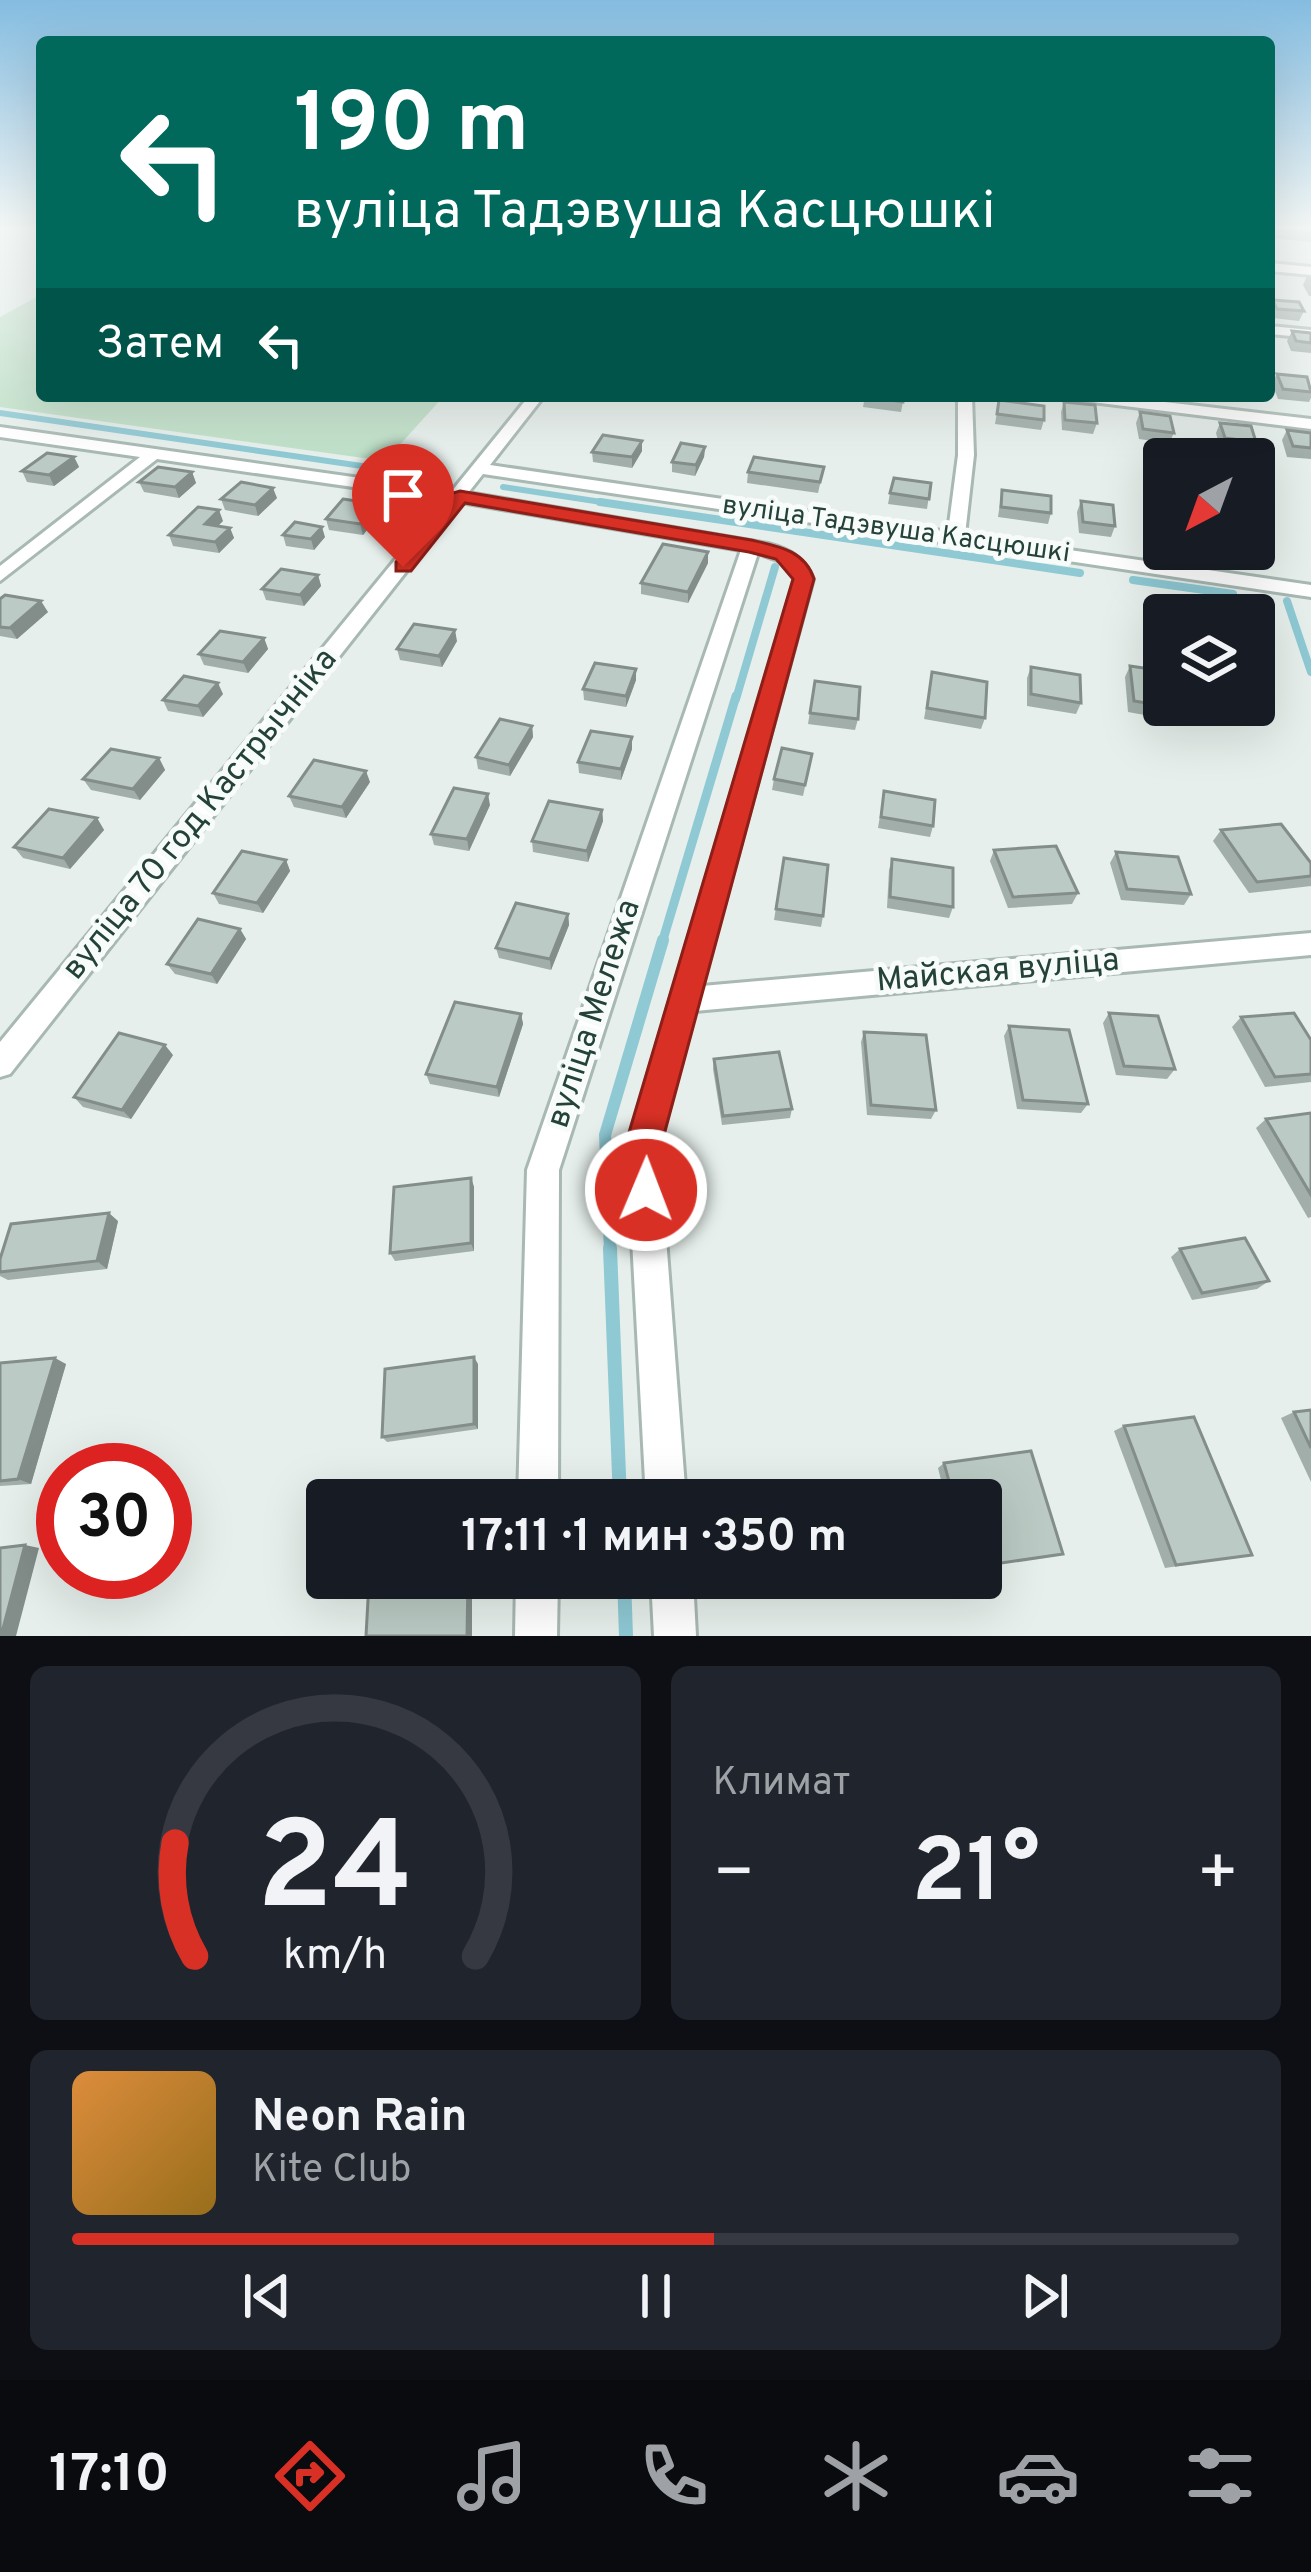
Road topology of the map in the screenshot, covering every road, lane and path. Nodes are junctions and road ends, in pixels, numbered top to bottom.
1 (1275, 331) edge
2 (1311, 334) edge
3 (532, 402) edge
4 (965, 402) edge
5 (1126, 402) edge
6 (1311, 424) edge
7 (0, 432) edge
8 (155, 452) junction
9 (482, 469) junction
10 (460, 497) junction
11 (956, 538) junction
12 (751, 546) junction
13 (0, 575) edge
14 (1311, 591) edge
15 (1311, 944) edge
16 (684, 1000) junction
17 (1, 1059) edge
18 (538, 1479) edge
19 (666, 1479) edge
20 (537, 1599) edge
21 (673, 1599) edge
22 (536, 1636) edge
23 (676, 1636) edge

1 - 2 street
3 - 9 street, вуліца 70 год Кастрычніка
4 - 11 street
5 - 6 street
7 - 8 street, вуліца Тадэвуша Касцюшкі
8 - 10 street, вуліца Тадэвуша Касцюшкі
8 - 13 street
9 - 10 street, вуліца 70 год Кастрычніка
9 - 11 street, вуліца Тадэвуша Касцюшкі
10 - 12 street, вуліца Тадэвуша Касцюшкі
10 - 17 street, вуліца 70 год Кастрычніка
11 - 14 street, вуліца Тадэвуша Касцюшкі
12 - 16 street, вуліца Тадэвуша Касцюшкі
12 - 18 street, вуліца Мележа
15 - 16 street, Майская вуліца
16 - 19 street, вуліца Тадэвуша Касцюшкі
20 - 22 street
21 - 23 street

